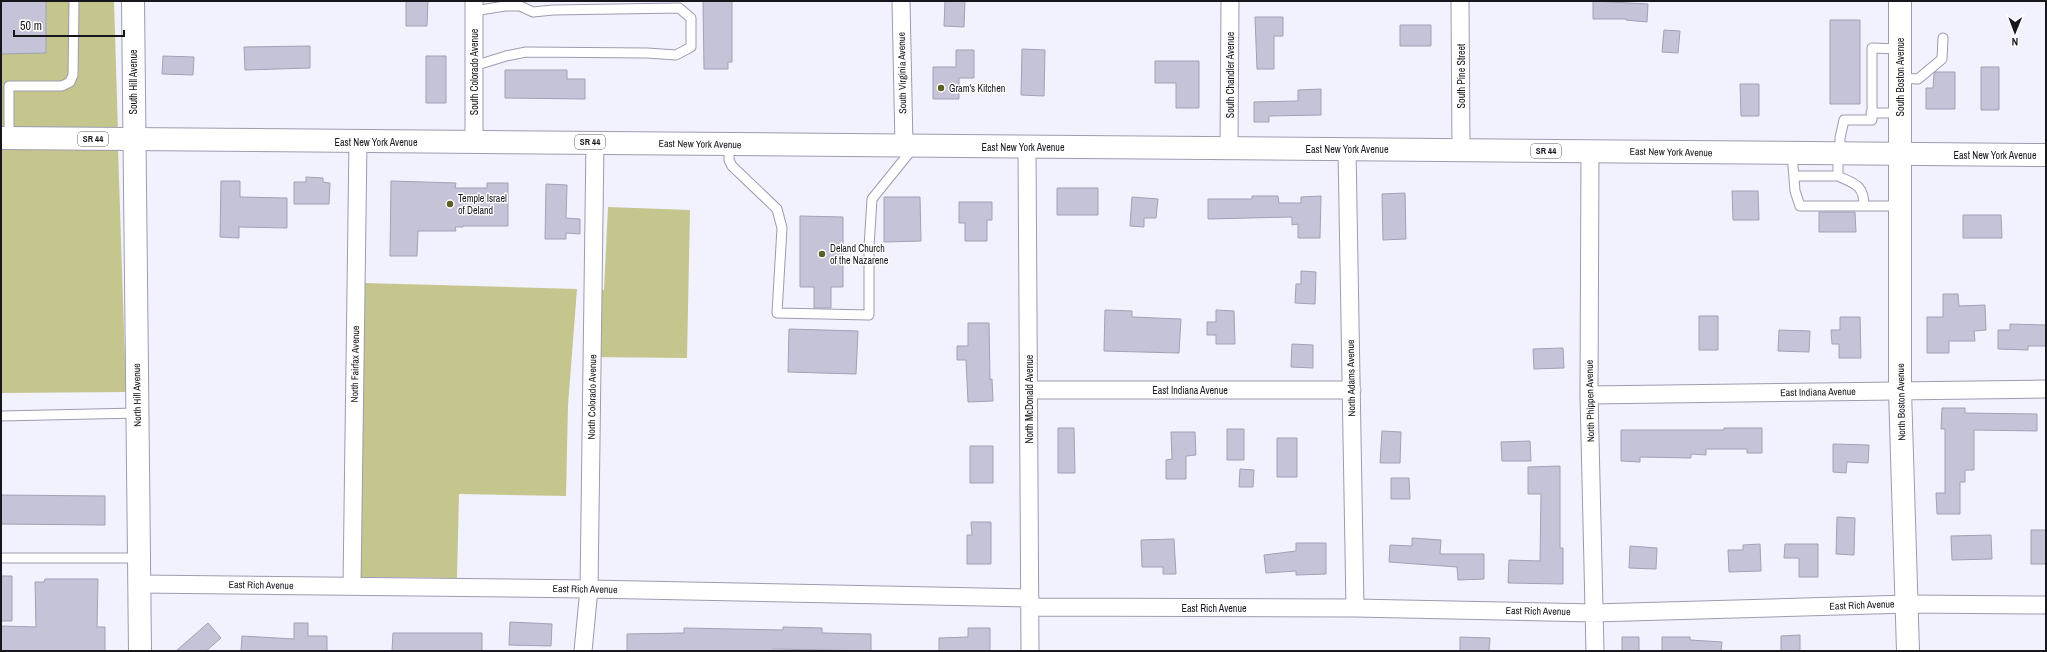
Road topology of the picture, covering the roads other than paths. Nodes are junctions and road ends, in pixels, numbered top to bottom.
1 (74, 1) edge
2 (133, 1) edge
3 (901, 1) edge
4 (1230, 1) edge
5 (1460, 1) edge
6 (1900, 1) edge
7 (474, 6) edge
8 (1943, 38) dead end
9 (1900, 49) junction
10 (474, 66) junction
11 (1900, 78) junction
12 (1872, 113) junction
13 (1900, 114) junction
14 (5, 138) edge
15 (134, 140) junction
16 (358, 142) junction
17 (474, 142) junction
18 (595, 142) junction
19 (729, 144) junction
20 (910, 146) junction
21 (1027, 147) junction
22 (1229, 148) junction
23 (1347, 149) junction
24 (1461, 150) junction
25 (1590, 151) junction
26 (1792, 153) junction
27 (1839, 153) junction
28 (1900, 154) junction
29 (2046, 155) edge
30 (1794, 176) junction
31 (1838, 176) junction
32 (1864, 206) junction
33 (1900, 206) junction
34 (2046, 389) edge
35 (1029, 390) junction
36 (1352, 390) junction
37 (1900, 390) junction
38 (1589, 395) junction
39 (138, 413) junction
40 (1, 416) edge
41 (1, 558) edge
42 (139, 558) junction
43 (139, 584) junction
44 (352, 586) junction
45 (589, 589) junction
46 (1030, 602) junction
47 (1908, 604) junction
48 (2046, 605) edge
49 (1355, 608) junction
50 (1594, 613) junction
51 (140, 651) edge
52 (583, 651) edge
53 (1030, 651) edge
54 (1595, 651) edge
55 (1908, 651) edge

1 - 14 lane
2 - 15 main road, South Hill Avenue
3 - 20 street, South Virginia Avenue
4 - 22 street, South Chandler Avenue
5 - 24 street, South Pine Street
6 - 9 main road, South Boston Avenue
7 - 10 street, South Colorado Avenue
7 - 10 lane
8 - 11 lane
9 - 11 main road, South Boston Avenue
9 - 12 lane
10 - 17 street, South Colorado Avenue
11 - 13 main road, South Boston Avenue
12 - 13 lane
12 - 27 lane
13 - 28 main road, South Boston Avenue
14 - 15 main road, East New York Avenue / SR 44
15 - 16 main road, East New York Avenue / SR 44
15 - 39 main road, North Hill Avenue
16 - 17 main road, East New York Avenue / SR 44
16 - 44 street, North Fairfax Avenue
17 - 18 main road, East New York Avenue / SR 44
18 - 19 main road, East New York Avenue / SR 44
18 - 45 street, North Colorado Avenue
19 - 20 main road, East New York Avenue / SR 44
19 - 20 lane
20 - 21 main road, East New York Avenue / SR 44
21 - 22 main road, East New York Avenue / SR 44
21 - 35 street, North McDonald Avenue
22 - 23 main road, East New York Avenue / SR 44
23 - 24 main road, East New York Avenue / SR 44
23 - 36 street, North Adams Avenue
24 - 25 main road, East New York Avenue / SR 44
25 - 26 main road, East New York Avenue / SR 44
25 - 38 street, North Phippen Avenue
26 - 27 main road, East New York Avenue / SR 44
26 - 30 lane
27 - 28 main road, East New York Avenue / SR 44
27 - 31 lane
28 - 29 main road, East New York Avenue / SR 44
28 - 33 main road, North Boston Avenue
30 - 31 lane
30 - 32 lane
31 - 32 lane
32 - 33 lane
33 - 37 main road, North Boston Avenue
34 - 37 street, East Indiana Avenue
35 - 36 street, East Indiana Avenue
35 - 46 street, North McDonald Avenue
36 - 49 street, North Adams Avenue
37 - 38 street, East Indiana Avenue
37 - 47 main road, North Boston Avenue
38 - 50 street, North Phippen Avenue
39 - 40 lane
39 - 42 main road, North Hill Avenue
41 - 42 lane
42 - 43 main road, North Hill Avenue
43 - 44 street, East Rich Avenue
43 - 51 main road, North Hill Avenue
44 - 45 street, East Rich Avenue
45 - 46 street, East Rich Avenue
45 - 52 street, North Colorado Avenue
46 - 49 street, East Rich Avenue
46 - 53 street, North McDonald Avenue
47 - 48 street, East Rich Avenue
47 - 50 street, East Rich Avenue
47 - 55 main road, North Boston Avenue
49 - 50 street, East Rich Avenue
50 - 54 street, North Phippen Avenue

